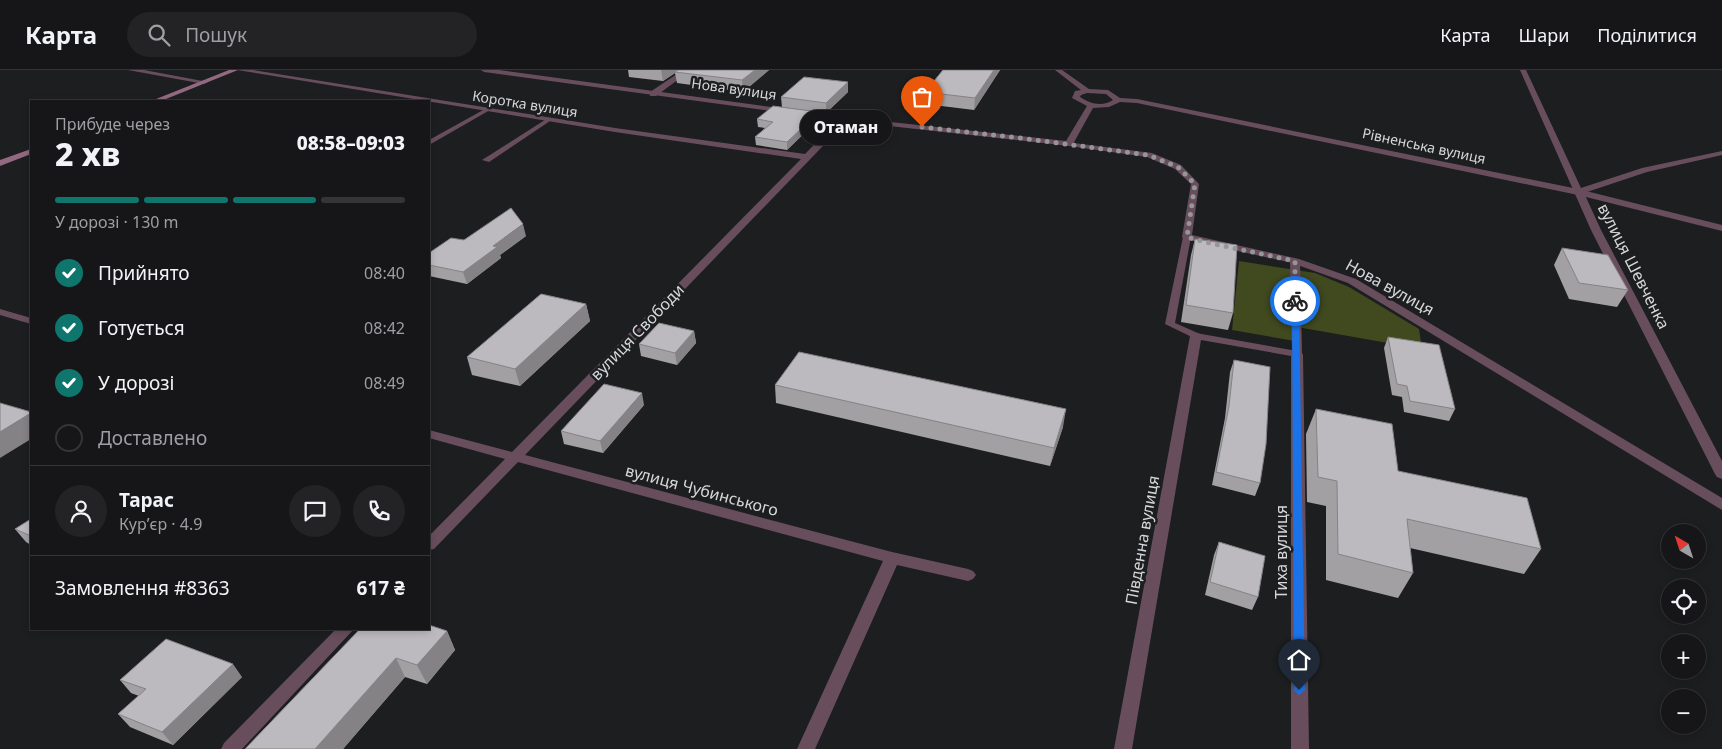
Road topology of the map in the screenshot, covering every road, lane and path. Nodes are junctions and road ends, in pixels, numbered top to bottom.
1 (131, 70) edge
2 (235, 70) edge
3 (240, 70) edge
4 (484, 70) edge
5 (688, 70) edge
6 (1058, 70) edge
7 (1523, 70) edge
8 (204, 82) junction
9 (1087, 91) junction
10 (653, 94) junction
11 (158, 100) edge
12 (425, 100) edge
13 (1118, 100) junction
14 (430, 101) edge
15 (1091, 105) junction
16 (487, 110) junction
17 (844, 119) junction
18 (548, 120) junction
19 (430, 142) edge
20 (1070, 144) junction
21 (30, 151) edge
22 (1722, 153) edge
23 (806, 157) junction
24 (486, 160) dead end
25 (0, 163) edge
26 (1578, 192) junction
27 (1722, 228) edge
28 (1187, 237) junction
29 (1295, 261) junction
30 (0, 312) edge
31 (30, 321) edge
32 (1196, 336) junction
33 (1297, 354) junction
34 (430, 434) edge
35 (514, 459) junction
36 (1722, 474) edge
37 (1722, 505) edge
38 (430, 544) edge
39 (892, 558) junction
40 (968, 575) dead end
41 (345, 630) edge
42 (230, 749) edge
43 (806, 749) edge
44 (1123, 749) edge
45 (1300, 749) edge

1 - 8 street
2 - 8 main road
3 - 12 street, Коротка вулиця
4 - 10 street, Нова вулиця
5 - 10 street
6 - 9 street
7 - 26 street, вулиця Шевченка
8 - 11 main road
9 - 13 street
9 - 15 street
10 - 17 street, Нова вулиця
13 - 15 street
13 - 26 street, Рівненська вулиця
14 - 16 street, Коротка вулиця
15 - 20 street
16 - 18 street, Коротка вулиця
16 - 19 lane
17 - 20 street, Нова вулиця
17 - 23 street, вулиця Свободи
18 - 23 street, Коротка вулиця
18 - 24 lane
20 - 28 street, Нова вулиця
21 - 25 main road
22 - 26 street
23 - 35 street, вулиця Свободи
26 - 27 street, Рівненська вулиця
26 - 36 street, вулиця Шевченка
28 - 29 street, Нова вулиця
28 - 32 lane
29 - 33 lane
29 - 37 street, Нова вулиця
30 - 31 street
32 - 33 street
32 - 44 street, Південна вулиця
33 - 45 street, Тиха вулиця
34 - 35 street, вулиця Чубинського
35 - 38 street, вулиця Свободи
35 - 39 street, вулиця Чубинського
39 - 40 street, вулиця Чубинського
39 - 43 street
41 - 42 street

